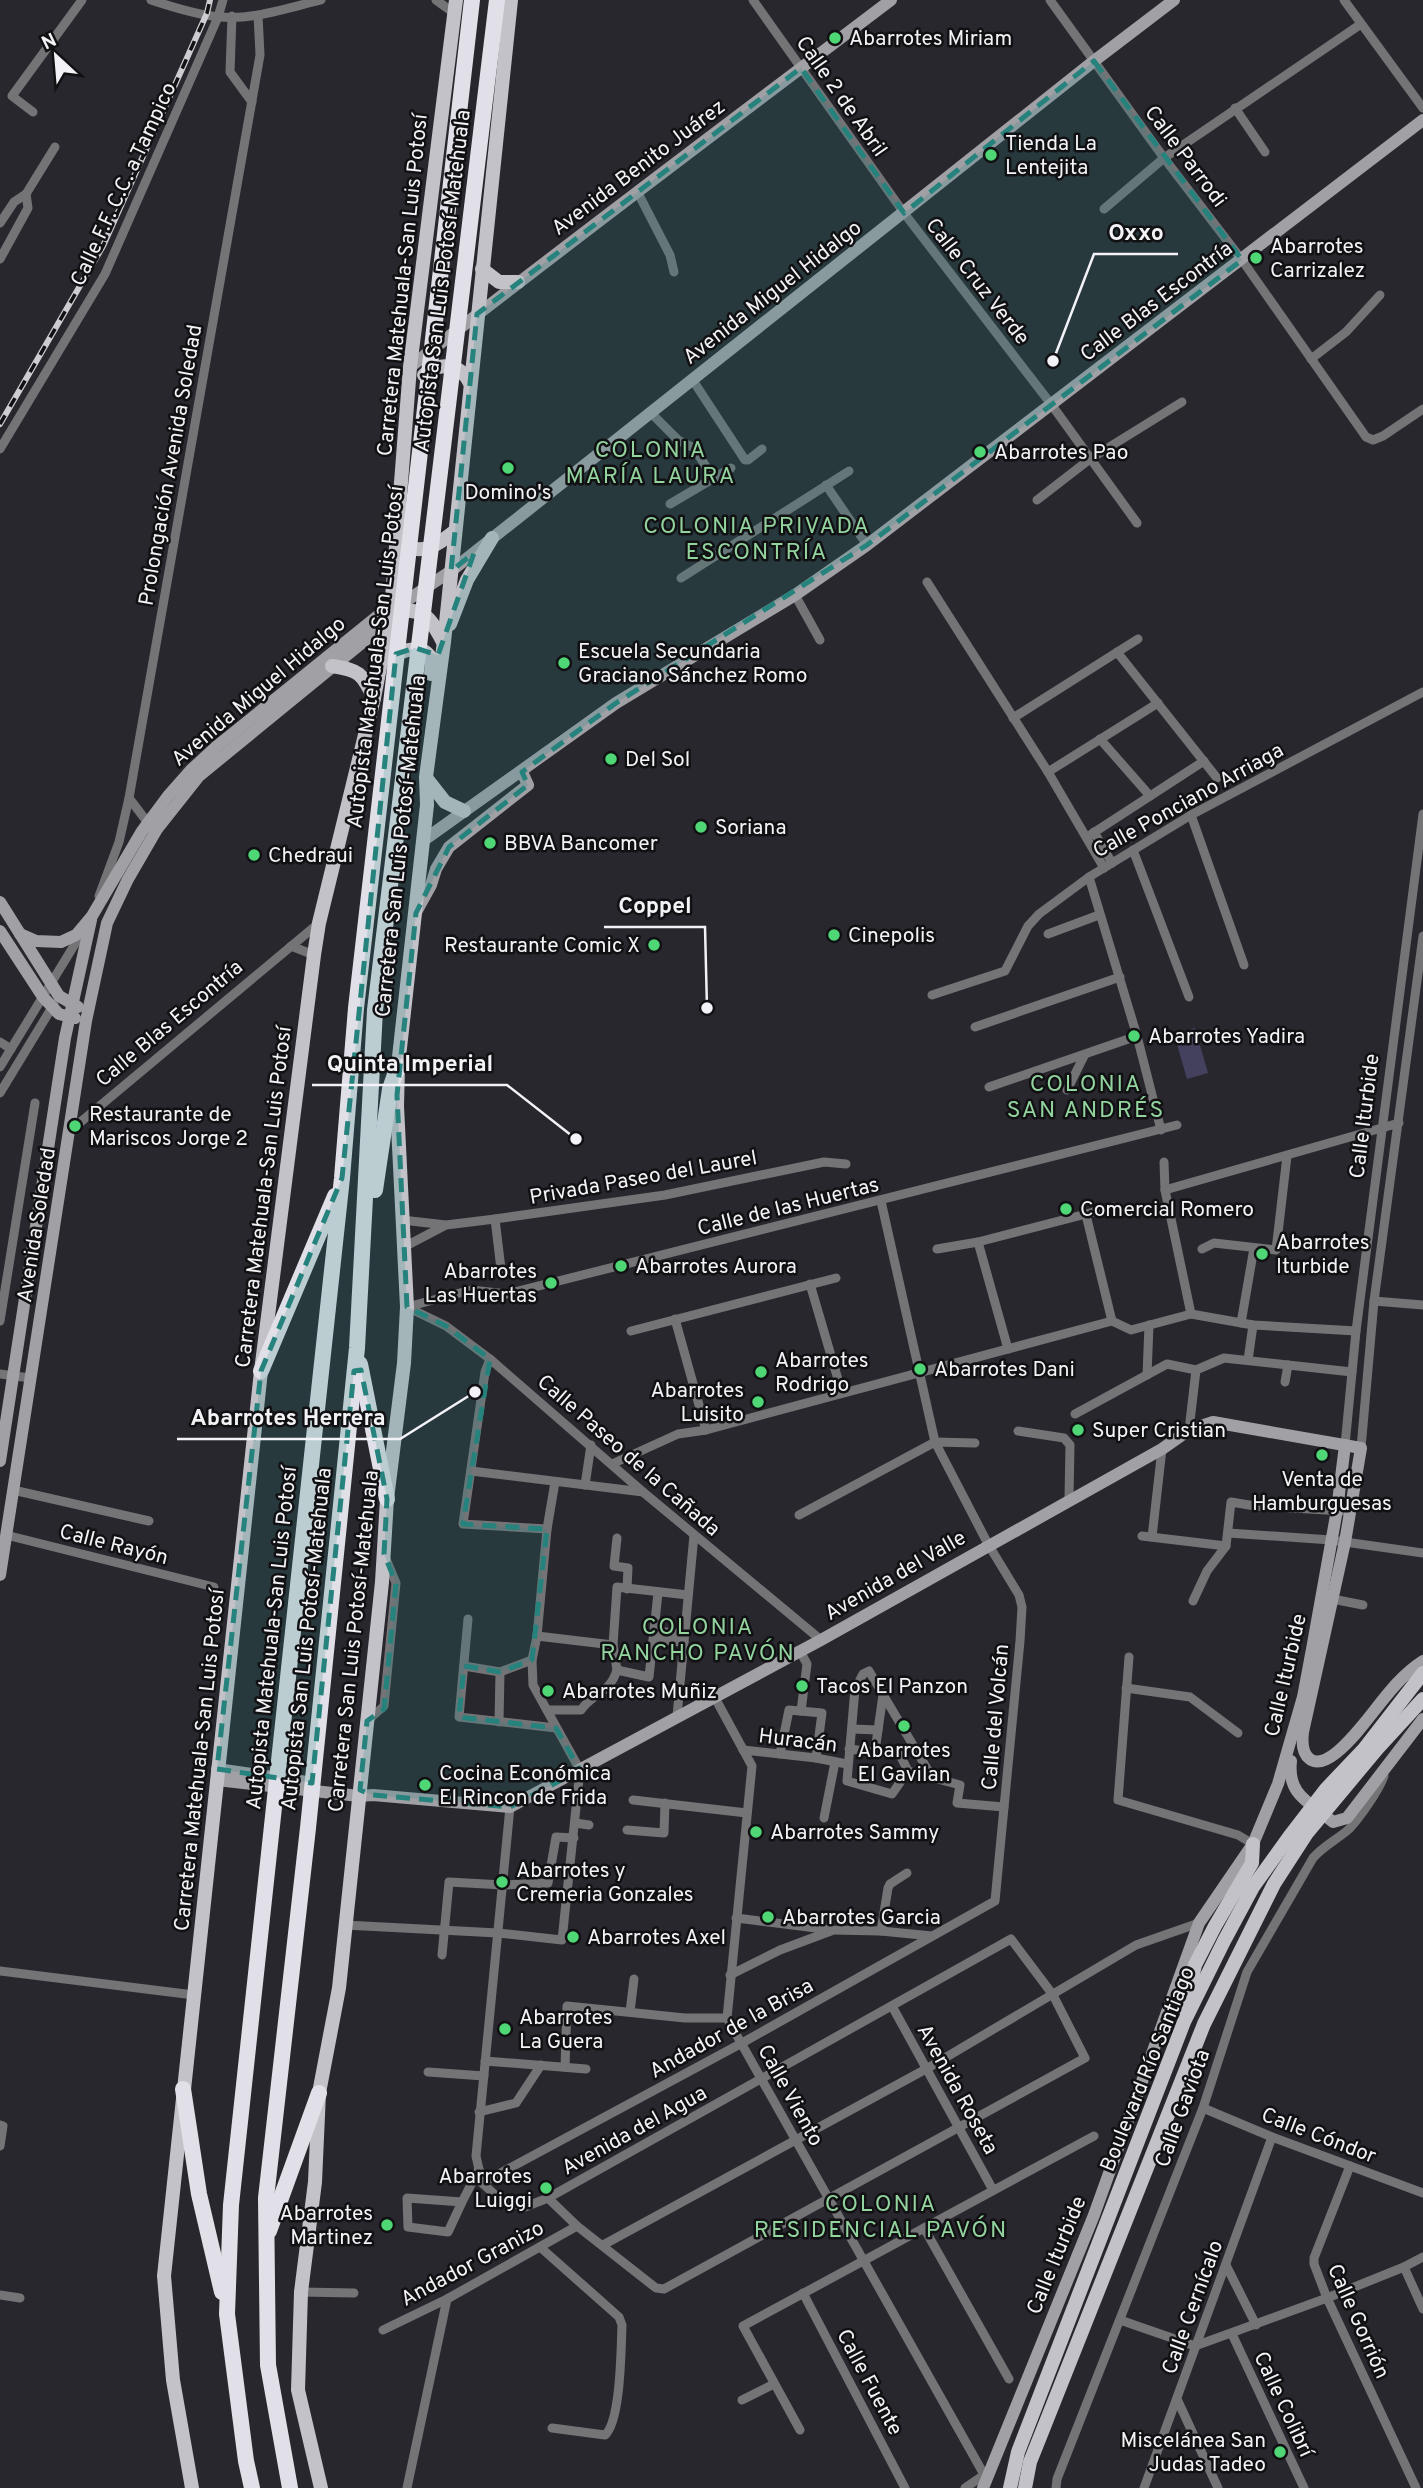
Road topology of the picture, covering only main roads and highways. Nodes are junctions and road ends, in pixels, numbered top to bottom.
1 (471, 0) edge
2 (497, 0) edge
3 (511, 0) edge
4 (455, 6) edge
5 (484, 253) junction
6 (424, 255) junction
7 (482, 269) junction
8 (517, 282) road end
9 (470, 383) junction
10 (408, 396) junction
11 (455, 531) junction
12 (397, 537) junction
13 (492, 538) road end
14 (393, 584) junction
15 (411, 598) road end
16 (391, 611) junction
17 (444, 642) junction
18 (332, 666) road end
19 (379, 672) junction
20 (374, 698) junction
21 (430, 745) junction
22 (426, 776) junction
23 (464, 811) road end
24 (398, 1066) junction
25 (342, 1178) junction
26 (362, 1286) junction
27 (357, 1348) junction
28 (261, 1371) junction
29 (387, 1499) junction
30 (1423, 1674) edge
31 (1423, 1699) edge
32 (1253, 1844) road end
33 (1184, 2022) junction
34 (183, 2089) junction
35 (318, 2093) junction
36 (266, 2239) junction
37 (227, 2314) junction
38 (192, 2488) edge
39 (252, 2488) edge
40 (290, 2488) edge
41 (321, 2488) edge
42 (1010, 2488) edge
43 (1025, 2488) edge

1 - 25 highway, Autopista Matehuala-San Luis Potosí
2 - 26 highway, Autopista San Luis Potosí-Matehuala
3 - 5 main road, Carretera San Luis Potosí-Matehuala
4 - 6 main road, Carretera Matehuala-San Luis Potosí
5 - 6 main road
5 - 7 main road, Carretera San Luis Potosí-Matehuala
6 - 10 main road, Carretera Matehuala-San Luis Potosí
7 - 8 main road
7 - 9 main road, Carretera San Luis Potosí-Matehuala
9 - 10 main road
9 - 11 main road, Carretera San Luis Potosí-Matehuala
10 - 12 main road, Carretera Matehuala-San Luis Potosí
11 - 12 main road
11 - 17 main road, Carretera San Luis Potosí-Matehuala
12 - 14 main road, Carretera Matehuala-San Luis Potosí
13 - 17 main road
14 - 15 main road
14 - 16 main road, Carretera Matehuala-San Luis Potosí
16 - 17 main road
16 - 19 main road, Carretera Matehuala-San Luis Potosí
17 - 21 main road, Carretera San Luis Potosí-Matehuala
18 - 20 main road
19 - 20 main road, Carretera Matehuala-San Luis Potosí
19 - 21 main road
20 - 28 main road, Carretera Matehuala-San Luis Potosí
21 - 22 main road, Carretera San Luis Potosí-Matehuala
22 - 23 main road
22 - 24 main road, Carretera San Luis Potosí-Matehuala
24 - 26 highway
24 - 29 main road, Carretera San Luis Potosí-Matehuala
25 - 28 highway
25 - 37 highway, Autopista Matehuala-San Luis Potosí
26 - 27 highway, Autopista San Luis Potosí-Matehuala
27 - 29 highway
27 - 36 highway, Autopista San Luis Potosí-Matehuala
28 - 34 main road, Carretera Matehuala-San Luis Potosí
29 - 35 main road, Carretera San Luis Potosí-Matehuala
30 - 33 main road, Boulevard Río Santiago
31 - 43 main road, Boulevard Río Santiago
32 - 33 main road
33 - 42 main road, Boulevard Río Santiago
34 - 37 highway
34 - 38 main road, Carretera Matehuala-San Luis Potosí
35 - 36 highway
35 - 41 main road, Carretera San Luis Potosí-Matehuala
36 - 40 highway, Autopista San Luis Potosí-Matehuala
37 - 39 highway, Autopista Matehuala-San Luis Potosí

